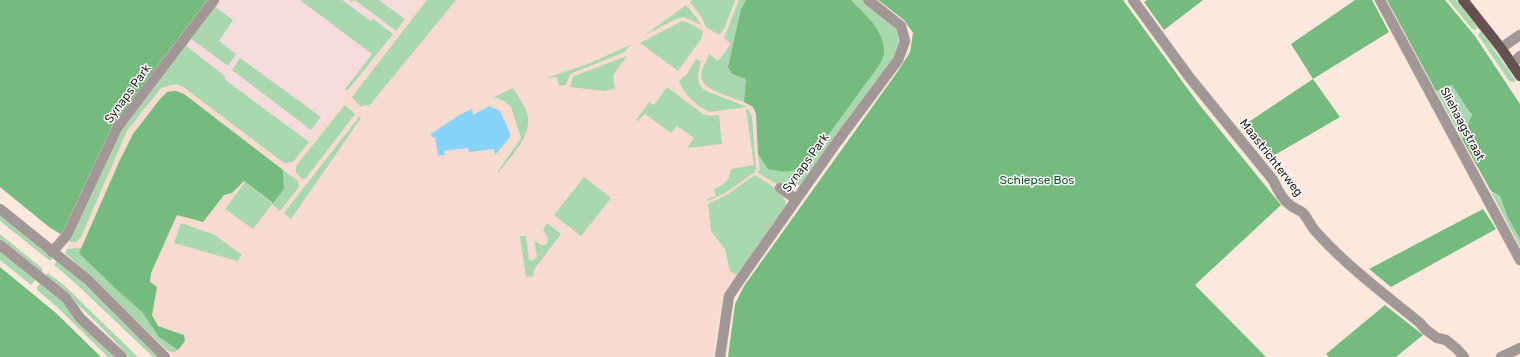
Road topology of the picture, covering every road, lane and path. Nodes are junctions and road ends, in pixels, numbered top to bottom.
1 (214, 0) edge
2 (868, 0) edge
3 (1133, 0) edge
4 (1380, 0) edge
5 (1463, 0) edge
6 (1520, 35) edge
7 (1501, 48) junction
8 (1520, 56) edge
9 (1512, 65) junction
10 (1520, 76) edge
11 (780, 188) dead end
12 (796, 199) junction
13 (0, 209) edge
14 (0, 245) edge
15 (52, 252) junction
16 (1520, 260) edge
17 (1520, 348) edge
18 (122, 357) edge
19 (165, 357) edge
20 (720, 357) edge
21 (1464, 357) edge
22 (1501, 357) edge

1 - 15 street, Synaps Park
2 - 12 street, Synaps Park
3 - 21 street, Maastrichterweg
4 - 16 street, Sliehaagstraat
5 - 7 main road
6 - 7 street
7 - 9 main road
8 - 9 street
9 - 10 main road
11 - 12 street
12 - 20 street, Synaps Park
13 - 15 street
14 - 18 street
15 - 19 street
17 - 22 street

